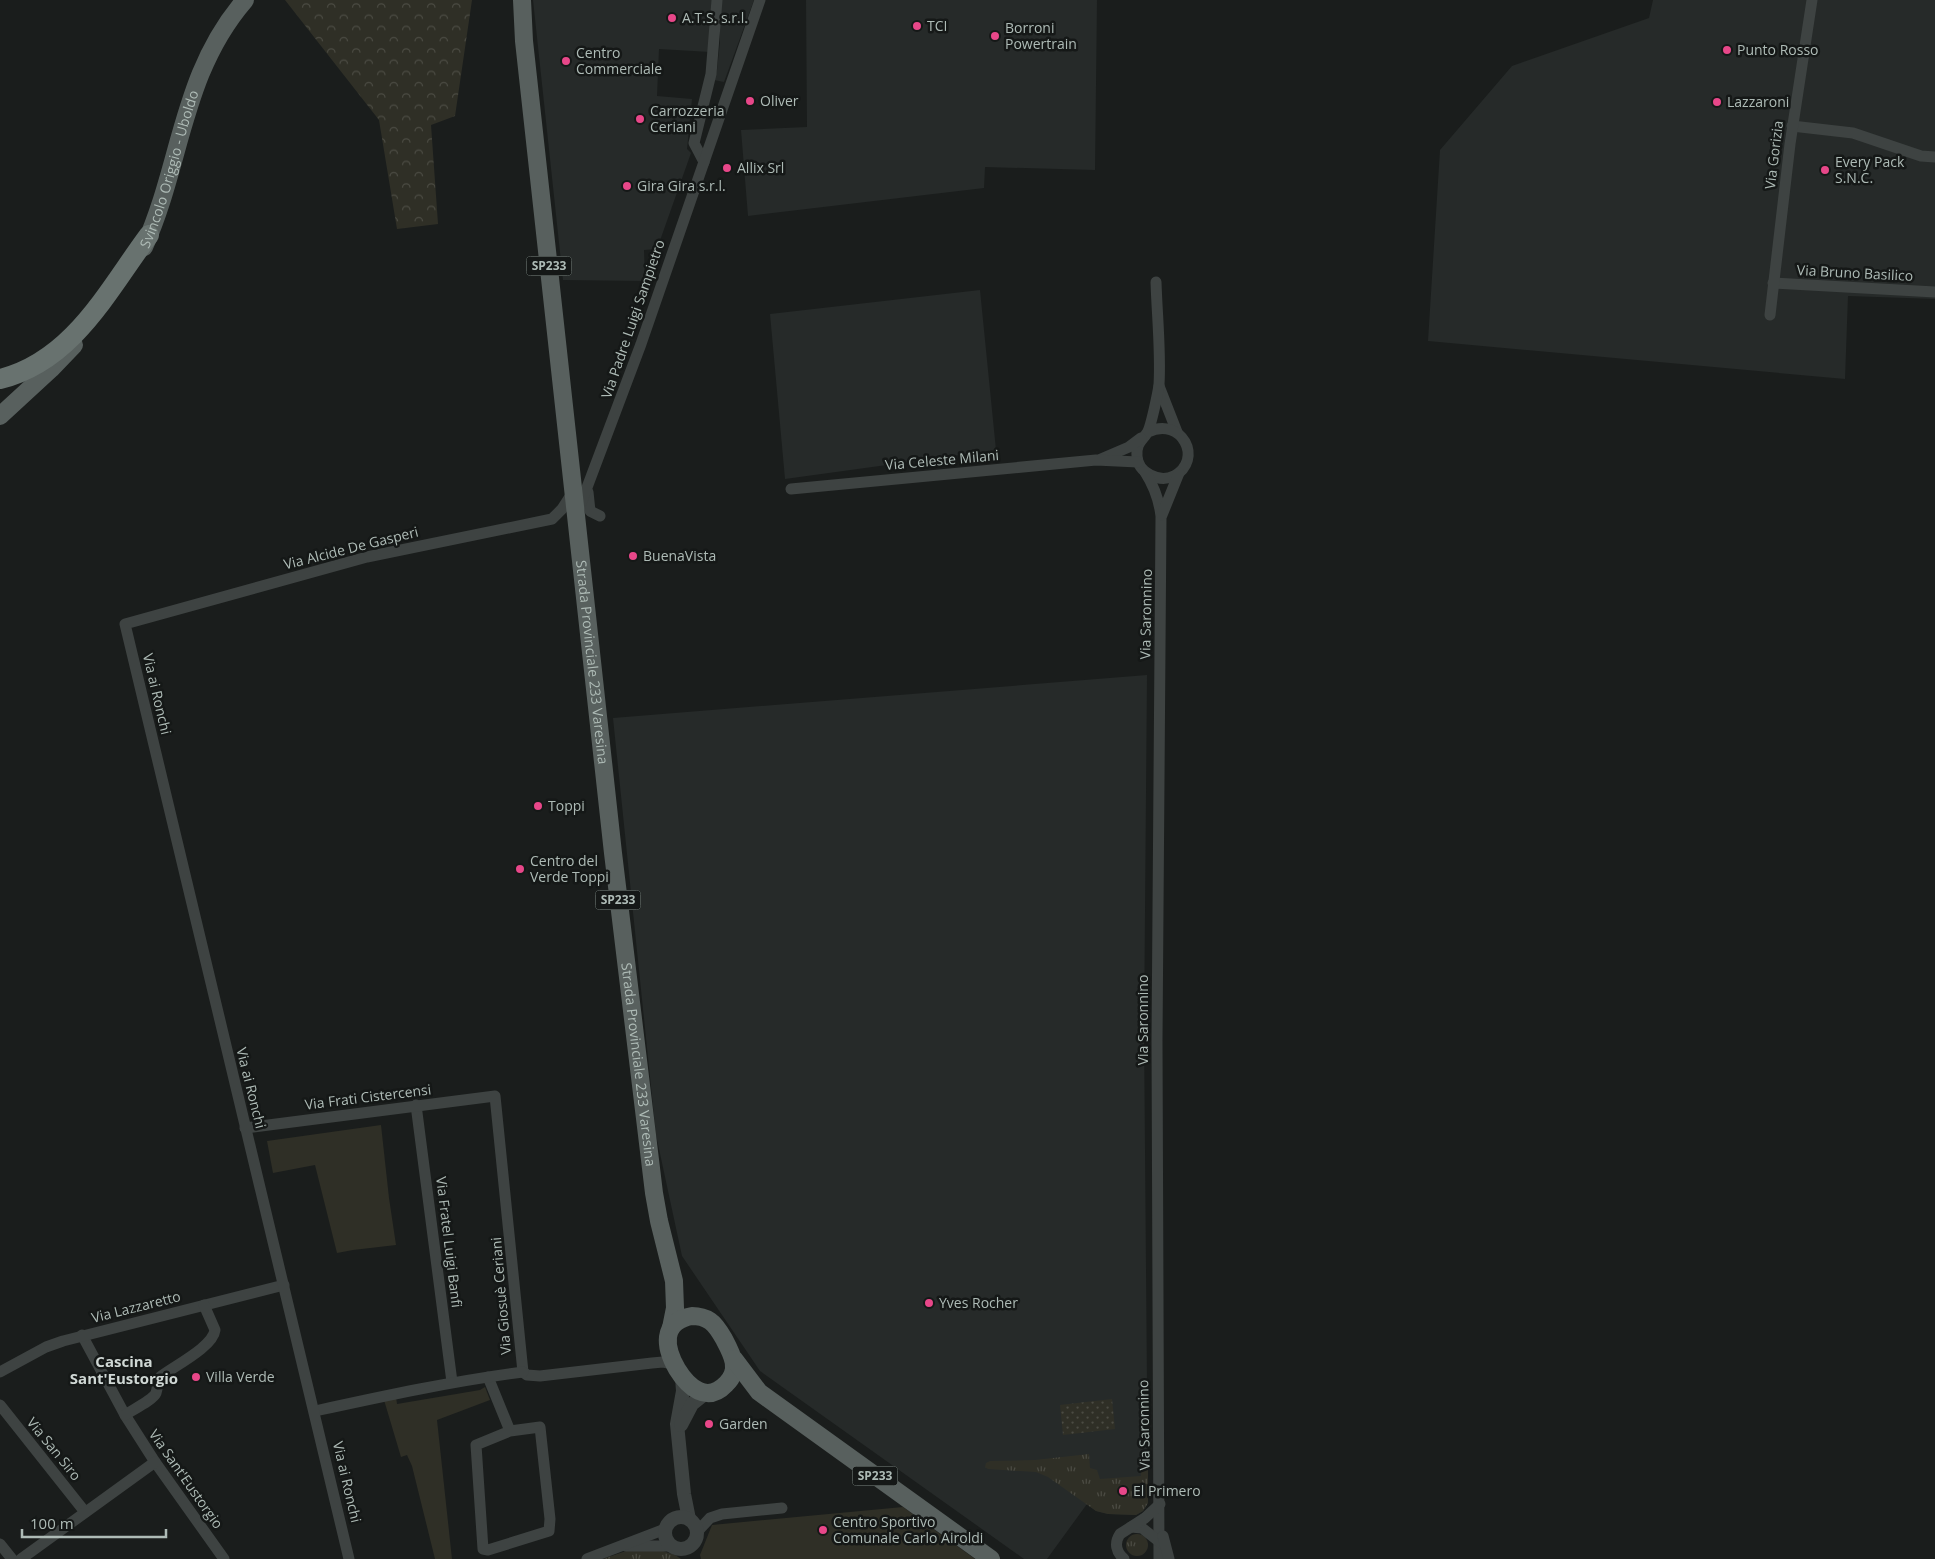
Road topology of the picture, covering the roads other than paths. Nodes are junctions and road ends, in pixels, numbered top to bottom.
1 (245, 0) edge
2 (510, 0) edge
3 (522, 0) edge
4 (716, 0) edge
5 (760, 0) edge
6 (766, 0) edge
7 (1812, 0) edge
8 (754, 22) junction
9 (524, 41) junction
10 (1792, 126) junction
11 (1935, 157) edge
12 (704, 162) junction
13 (149, 235) junction
14 (1156, 282) dead end
15 (1774, 283) junction
16 (1935, 292) edge
17 (1770, 315) dead end
18 (0, 379) edge
19 (1159, 386) junction
20 (0, 416) edge
21 (1177, 432) junction
22 (1144, 435) junction
23 (1096, 460) junction
24 (1138, 462) junction
25 (1145, 472) junction
26 (1179, 473) junction
27 (581, 488) junction
28 (791, 489) dead end
29 (600, 516) dead end
30 (1162, 516) junction
31 (125, 624) joint
32 (495, 1096) joint
33 (416, 1105) junction
34 (245, 1128) junction
35 (674, 1281) junction
36 (284, 1285) junction
37 (204, 1305) junction
38 (704, 1318) junction
39 (672, 1328) junction
40 (82, 1336) junction
41 (734, 1359) junction
42 (678, 1371) junction
43 (0, 1372) edge
44 (523, 1372) junction
45 (488, 1376) junction
46 (452, 1382) junction
47 (715, 1390) junction
48 (759, 1392) junction
49 (0, 1405) edge
50 (315, 1411) junction
51 (125, 1415) junction
52 (510, 1431) junction
53 (678, 1431) junction
54 (155, 1462) junction
55 (1160, 1504) junction
56 (782, 1508) dead end
57 (86, 1512) junction
58 (690, 1526) junction
59 (1131, 1527) junction
60 (665, 1528) junction
61 (0, 1544) edge
62 (620, 1546) junction
63 (677, 1552) edge
64 (1161, 1553) edge
65 (12, 1559) edge
66 (21, 1559) edge
67 (224, 1559) edge
68 (349, 1559) edge
69 (587, 1559) edge
70 (696, 1559) edge
71 (991, 1559) edge
72 (1124, 1559) edge

1 - 13 main road, Svincolo Origgio - Uboldo
2 - 9 main road, Strada Provinciale 233 Varesina / SP233
3 - 9 main road, Strada Provinciale 233 Varesina / SP233
4 - 12 street
5 - 8 street, Via Padre Luigi Sampietro
6 - 8 street, Via Padre Luigi Sampietro
7 - 10 street, Via Gorizia
8 - 12 street, Via Padre Luigi Sampietro
9 - 27 main road, Strada Provinciale 233 Varesina / SP233
10 - 11 street
10 - 15 street, Via Gorizia
12 - 27 street, Via Padre Luigi Sampietro
13 - 18 highway
13 - 20 main road, Svincolo Origgio - Uboldo
14 - 19 street, Via Saronnino
15 - 16 street, Via Bruno Basilico
15 - 17 street, Via Gorizia
19 - 21 street, Via Saronnino
19 - 22 street, Via Saronnino
21 - 22 street
21 - 26 street, Via Saronnino
22 - 23 street
22 - 24 street, Via Saronnino
23 - 24 street
23 - 28 street, Via Celeste Milani
24 - 25 street, Via Saronnino
25 - 26 street
25 - 30 street, Via Saronnino
26 - 30 street, Via Saronnino
27 - 29 street, Via Padre Luigi Sampietro
27 - 31 street, Via Alcide De Gasperi
27 - 35 main road, Strada Provinciale 233 Varesina / SP233
30 - 55 street, Via Saronnino
31 - 34 street, Via ai Ronchi
32 - 33 street, Via Frati Cistercensi
32 - 44 street, Via Giosuè Ceriani
33 - 34 street, Via Frati Cistercensi
33 - 46 street, Via Fratel Luigi Banfi
34 - 36 street, Via ai Ronchi
35 - 38 main road, SP233
35 - 39 main road, SP233
36 - 37 street, Via Lazzaretto
36 - 50 street, Via ai Ronchi
37 - 40 street, Via Lazzaretto
37 - 51 street
38 - 39 main road
38 - 41 main road, SP233
39 - 42 main road, SP233
40 - 43 street, Via Lazzaretto
40 - 51 street, Via Sant'Eustorgio
41 - 47 main road
41 - 48 main road, SP233
42 - 44 street
42 - 47 main road, SP233
42 - 53 street
44 - 45 street, Via Giosuè Ceriani
45 - 46 street, Via Giosuè Ceriani
45 - 52 street
46 - 50 street, Via Giosuè Ceriani
47 - 48 main road, SP233
47 - 53 street
48 - 71 main road, SP233
49 - 57 street, Via San Siro
50 - 68 street, Via ai Ronchi
51 - 54 street, Via Sant'Eustorgio
52 - 52 street
53 - 58 street
54 - 57 street
54 - 67 street, Via Sant'Eustorgio
55 - 59 street
55 - 64 street, Via Saronnino
56 - 58 street
57 - 66 street
58 - 60 street
58 - 63 street
58 - 70 street
59 - 64 street
59 - 72 street
60 - 62 street
60 - 63 street
61 - 65 street
62 - 63 street
62 - 69 street

